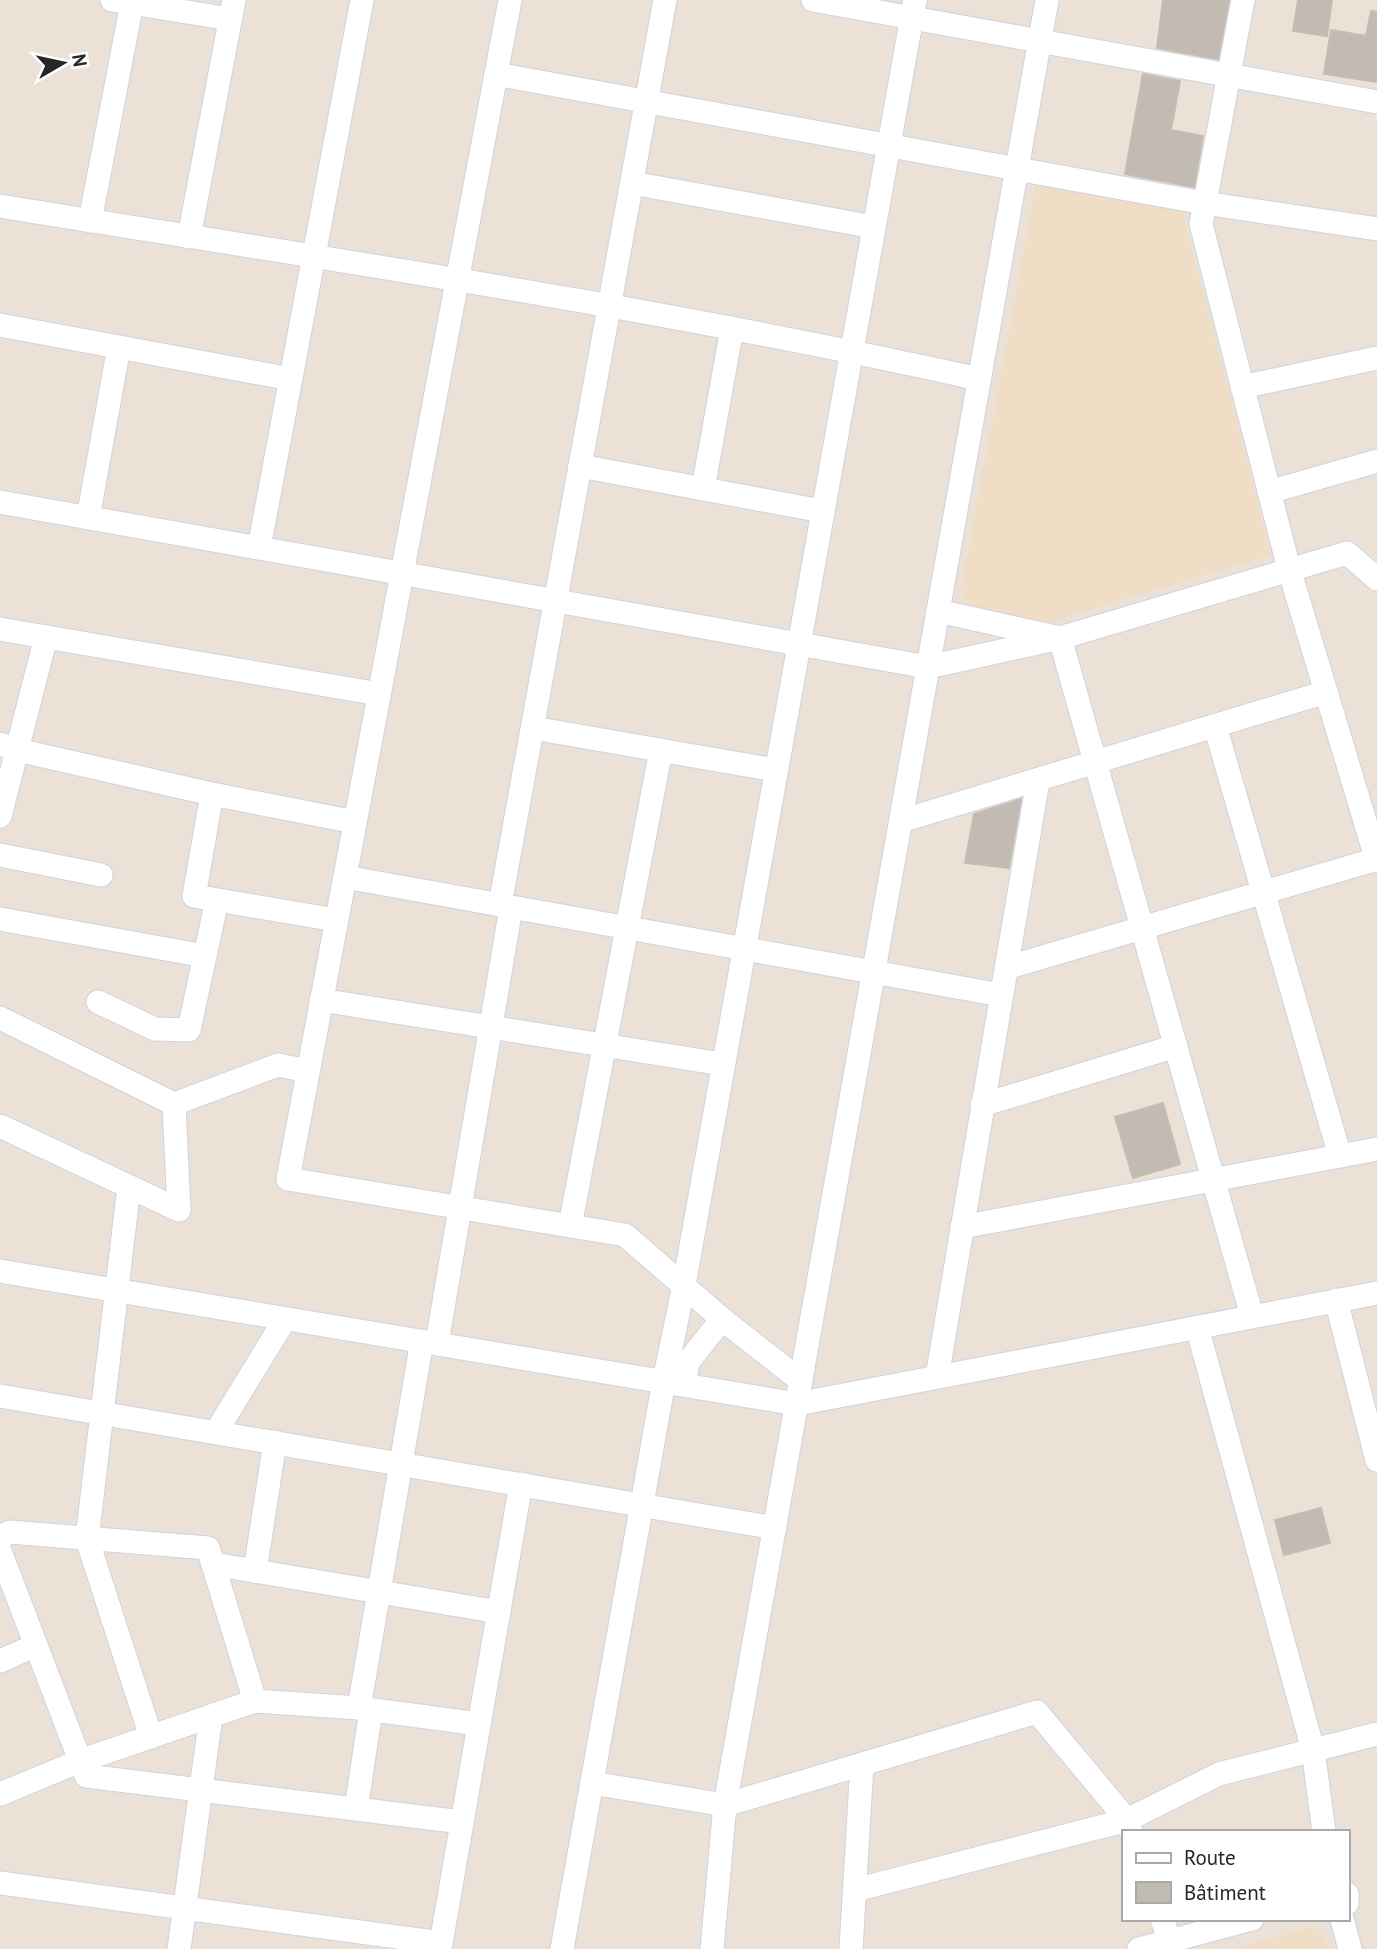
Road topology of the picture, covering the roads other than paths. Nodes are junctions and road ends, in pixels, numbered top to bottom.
1 (362, 0) edge
2 (510, 0) edge
3 (664, 0) edge
4 (813, 0) edge
5 (1047, 0) edge
6 (1244, 0) edge
7 (122, 2) edge
8 (232, 9) edge
9 (913, 9) edge
10 (1040, 41) junction
11 (496, 74) junction
12 (1229, 75) junction
13 (646, 101) junction
14 (1377, 102) edge
15 (888, 145) junction
16 (1017, 169) junction
17 (632, 183) junction
18 (1204, 203) junction
19 (0, 206) edge
20 (90, 221) junction
21 (874, 227) junction
22 (1375, 235) edge
23 (189, 237) junction
24 (314, 257) junction
25 (457, 281) junction
26 (609, 305) junction
27 (0, 325) edge
28 (732, 328) junction
29 (119, 347) junction
30 (851, 350) junction
31 (1377, 358) edge
32 (291, 379) junction
33 (979, 379) junction
34 (1242, 387) junction
35 (1377, 461) edge
36 (580, 466) junction
37 (703, 489) junction
38 (1269, 492) junction
39 (0, 502) edge
40 (822, 511) junction
41 (88, 518) junction
42 (259, 548) junction
43 (1289, 569) junction
44 (402, 573) junction
45 (1377, 579) edge
46 (556, 601) junction
47 (938, 611) junction
48 (0, 629) edge
49 (46, 637) junction
50 (1060, 638) junction
51 (798, 644) junction
52 (928, 667) junction
53 (1326, 692) junction
54 (379, 694) junction
55 (1215, 726) junction
56 (533, 728) junction
57 (8, 747) edge
58 (661, 750) junction
59 (1096, 763) junction
60 (775, 771) junction
61 (1038, 780) junction
62 (212, 793) junction
63 (0, 816) edge
64 (901, 821) junction
65 (355, 822) junction
66 (0, 855) edge
67 (1377, 860) edge
68 (101, 875) dead end
69 (345, 877) junction
70 (1264, 893) junction
71 (218, 900) junction
72 (506, 906) junction
73 (0, 919) edge
74 (337, 920) junction
75 (627, 928) junction
76 (1142, 928) junction
77 (743, 949) junction
78 (205, 956) junction
79 (1006, 968) junction
80 (873, 972) junction
81 (1001, 995) junction
82 (321, 1000) junction
83 (99, 1002) dead end
84 (0, 1017) edge
85 (491, 1027) junction
86 (605, 1045) junction
87 (1176, 1046) junction
88 (722, 1064) junction
89 (308, 1071) junction
90 (174, 1104) junction
91 (982, 1105) junction
92 (0, 1126) edge
93 (1377, 1149) edge
94 (1340, 1156) junction
95 (1214, 1180) junction
96 (129, 1187) junction
97 (460, 1208) junction
98 (570, 1226) junction
99 (962, 1227) junction
100 (0, 1270) edge
101 (684, 1284) junction
102 (117, 1290) junction
103 (1377, 1293) edge
104 (1336, 1300) junction
105 (1252, 1316) junction
106 (285, 1319) junction
107 (722, 1319) junction
108 (1197, 1327) junction
109 (430, 1342) junction
110 (937, 1377) junction
111 (674, 1383) junction
112 (799, 1392) junction
113 (0, 1395) edge
114 (1369, 1395) edge
115 (102, 1413) junction
116 (216, 1432) junction
117 (275, 1443) junction
118 (1377, 1460) edge
119 (401, 1464) junction
120 (521, 1484) junction
121 (642, 1505) junction
122 (775, 1528) junction
123 (0, 1537) edge
124 (88, 1539) junction
125 (0, 1551) edge
126 (213, 1564) junction
127 (255, 1571) junction
128 (379, 1592) junction
129 (499, 1612) junction
130 (36, 1645) junction
131 (0, 1661) edge
132 (255, 1701) junction
133 (365, 1709) junction
134 (211, 1716) junction
135 (479, 1724) junction
136 (1377, 1734) edge
137 (151, 1737) junction
138 (1313, 1750) junction
139 (80, 1761) junction
140 (862, 1764) junction
141 (592, 1783) junction
142 (201, 1790) junction
143 (0, 1794) edge
144 (725, 1805) junction
145 (356, 1809) junction
146 (462, 1822) junction
147 (1129, 1826) edge
148 (1324, 1830) edge
149 (0, 1884) edge
150 (855, 1890) junction
151 (184, 1908) junction
152 (1236, 1921) edge
153 (1343, 1921) edge
154 (1166, 1930) edge
155 (440, 1946) edge
156 (178, 1949) edge
157 (562, 1949) edge
158 (712, 1949) edge
159 (851, 1949) edge
160 (1139, 1949) edge
161 (1350, 1949) edge

1 - 24 street
2 - 11 street
3 - 13 street
4 - 9 street
5 - 10 street
6 - 12 street
7 - 8 street
7 - 20 street
8 - 23 street
9 - 10 street
9 - 15 street
10 - 12 street
10 - 16 street
11 - 13 street
11 - 25 street
12 - 14 street
12 - 18 street
13 - 15 street
13 - 17 street
15 - 16 street
15 - 21 street
16 - 18 street
16 - 33 street
17 - 21 street
17 - 26 street
18 - 22 street
18 - 34 street
19 - 20 street
20 - 23 street
21 - 30 street
23 - 24 street
24 - 25 street
24 - 32 street
25 - 26 street
25 - 44 street
26 - 28 street
26 - 36 street
27 - 29 street
28 - 30 street
28 - 37 street
29 - 32 street
29 - 41 street
30 - 33 street
30 - 40 street
31 - 34 street
32 - 42 street
33 - 47 street
34 - 38 street
35 - 38 street
36 - 37 street
36 - 46 street
37 - 40 street
38 - 43 street
39 - 41 street
40 - 51 street
41 - 42 street
42 - 44 street
43 - 45 street
43 - 50 street
43 - 53 street
44 - 46 street
44 - 54 street
46 - 51 street
46 - 56 street
47 - 50 street
47 - 52 street
48 - 49 street
49 - 54 street
49 - 57 street
50 - 52 street
50 - 59 street
51 - 52 street
51 - 60 street
52 - 64 street
53 - 55 street
53 - 67 street
54 - 65 street
55 - 59 street
55 - 70 street
56 - 58 street
56 - 72 street
57 - 62 street
57 - 63 street
58 - 60 street
58 - 75 street
59 - 61 street
59 - 76 street
60 - 77 street
61 - 64 street
61 - 79 street
62 - 65 street
62 - 71 street
64 - 80 street
65 - 69 street
66 - 68 street
67 - 70 street
69 - 72 street
69 - 74 street
70 - 76 street
70 - 94 street
71 - 74 street
71 - 78 street
72 - 75 street
72 - 85 street
73 - 78 street
74 - 82 street
75 - 77 street
75 - 86 street
76 - 79 street
76 - 87 street
77 - 80 street
77 - 88 street
78 - 83 street
79 - 81 street
80 - 81 street
80 - 112 street
81 - 91 street
82 - 85 street
82 - 89 street
84 - 90 street
85 - 86 street
85 - 97 street
86 - 88 street
86 - 98 street
87 - 91 street
87 - 95 street
88 - 101 street
89 - 90 street
89 - 97 street
90 - 96 street
91 - 99 street
92 - 96 street
93 - 94 street
94 - 95 street
95 - 99 street
95 - 105 street
96 - 102 street
97 - 98 street
97 - 109 street
98 - 101 street
99 - 110 street
100 - 102 street
101 - 107 street
101 - 111 street
102 - 106 street
102 - 115 street
103 - 104 street
104 - 105 street
104 - 114 street
105 - 108 street
106 - 109 street
106 - 116 street
107 - 111 street
107 - 112 street
108 - 110 street
108 - 138 street
109 - 111 street
109 - 119 street
110 - 112 street
111 - 112 street
111 - 121 street
112 - 122 street
113 - 115 street
114 - 118 street
115 - 116 street
115 - 124 street
116 - 117 street
117 - 119 street
117 - 127 street
119 - 120 street
119 - 128 street
120 - 121 street
120 - 129 street
121 - 122 street
121 - 141 street
122 - 144 street
123 - 124 street
124 - 126 street
124 - 137 street
125 - 130 street
126 - 127 street
126 - 132 street
127 - 128 street
128 - 129 street
128 - 133 street
129 - 135 street
130 - 131 street
130 - 139 street
132 - 133 street
132 - 134 street
133 - 135 street
133 - 145 street
134 - 137 street
134 - 142 street
135 - 146 street
136 - 138 street
137 - 139 street
138 - 147 street
138 - 148 street
139 - 142 street
139 - 143 street
140 - 144 street
140 - 147 street
140 - 150 street
141 - 144 street
141 - 157 street
142 - 145 street
142 - 151 street
144 - 158 street
145 - 146 street
146 - 155 street
147 - 150 street
149 - 151 street
150 - 159 street
151 - 155 street
151 - 156 street
152 - 154 street
153 - 161 street
154 - 160 street

